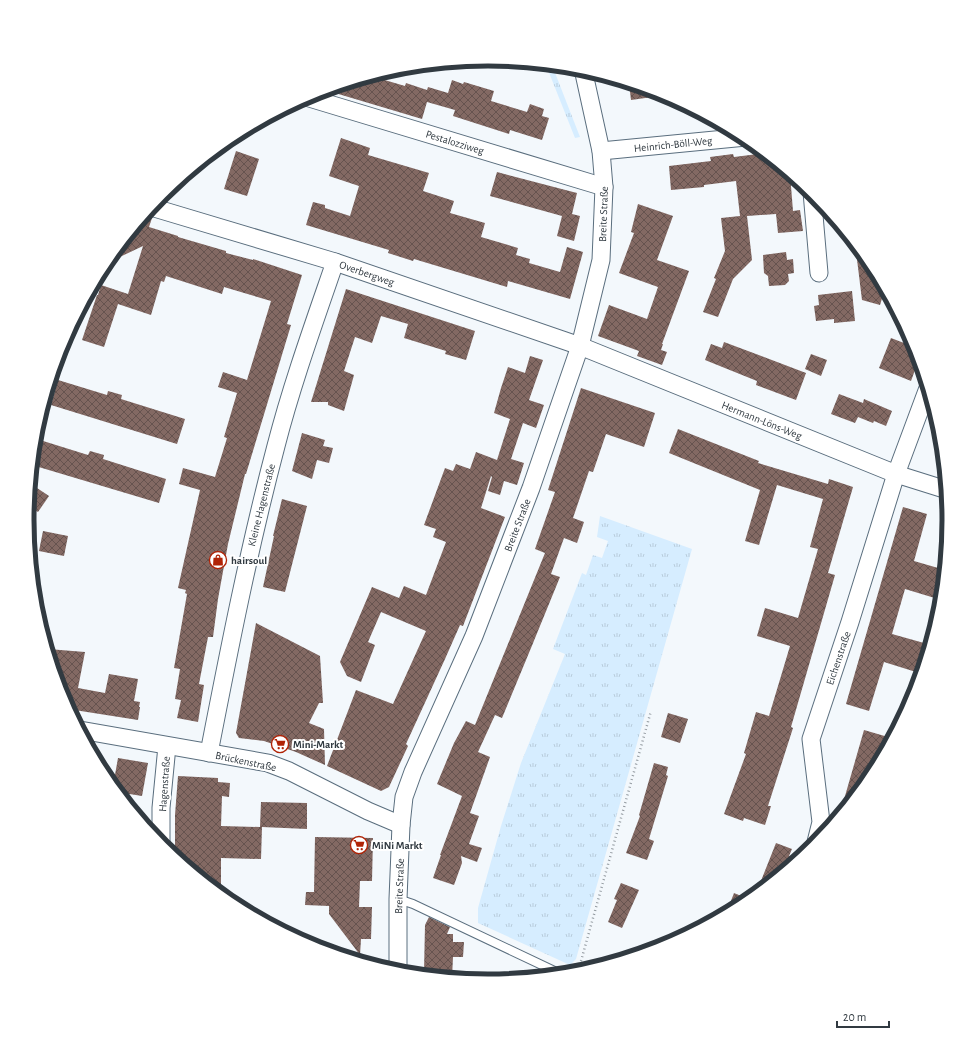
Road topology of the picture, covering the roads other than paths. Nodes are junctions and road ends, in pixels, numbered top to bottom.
1 (585, 77) edge
2 (320, 99) edge
3 (734, 138) edge
4 (601, 151) junction
5 (604, 187) junction
6 (813, 202) edge
7 (158, 209) edge
8 (335, 262) junction
9 (819, 273) dead end
10 (580, 346) junction
11 (925, 395) edge
12 (896, 474) junction
13 (942, 488) edge
14 (86, 731) edge
15 (166, 746) junction
16 (209, 753) junction
17 (827, 823) edge
18 (401, 825) junction
19 (161, 835) edge
20 (398, 899) junction
21 (398, 966) edge
22 (553, 970) edge

1 - 4 street, Breite Straße
2 - 5 street, Pestalozziweg
3 - 4 street, Heinrich-Böll-Weg
4 - 5 street, Breite Straße
5 - 10 street, Breite Straße
6 - 9 street
7 - 8 street, Overbergweg
8 - 10 street, Overbergweg
8 - 16 street, Kleine Hagenstraße
10 - 12 street, Hermann-Löns-Weg
10 - 18 street, Breite Straße
11 - 12 street, Eichenstraße
12 - 13 street, Hermann-Löns-Weg
12 - 17 street, Eichenstraße
14 - 15 street, Brückenstraße
15 - 16 street, Brückenstraße
15 - 19 street, Hagenstraße
16 - 18 street, Brückenstraße
18 - 20 street, Breite Straße
20 - 21 street, Breite Straße
20 - 22 lane

